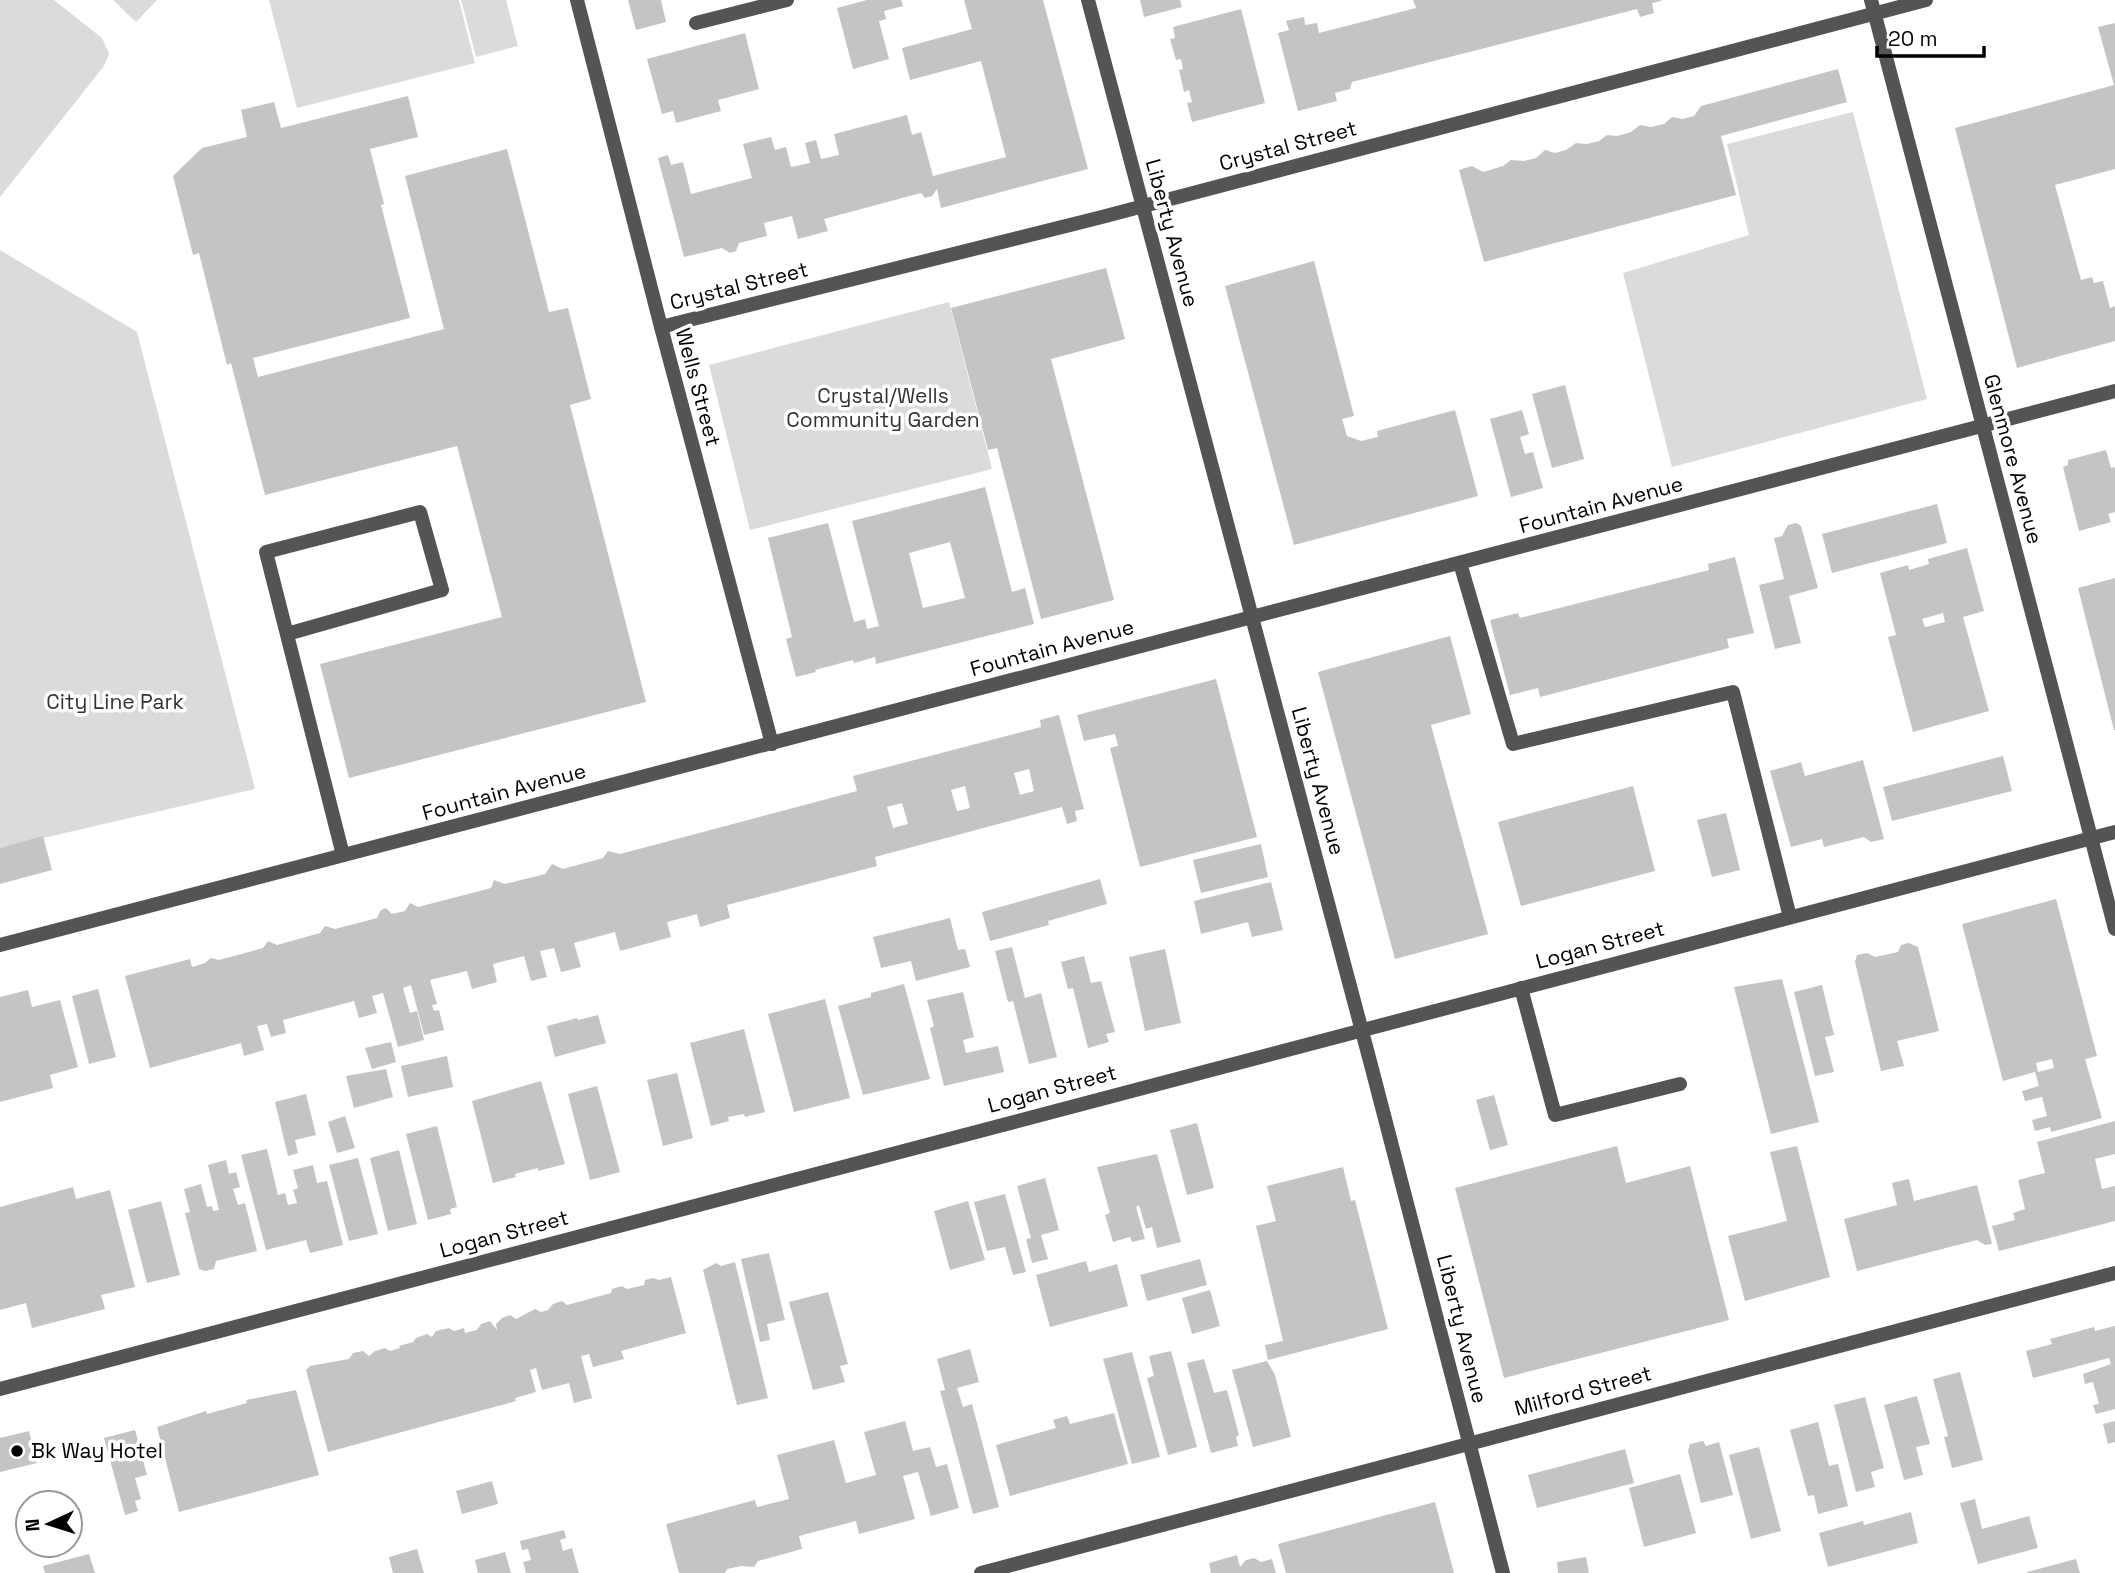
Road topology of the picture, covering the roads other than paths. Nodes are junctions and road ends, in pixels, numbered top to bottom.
1 (577, 0) edge
2 (787, 0) edge
3 (1088, 0) edge
4 (1926, 0) edge
5 (1873, 7) edge
6 (696, 23) dead end
7 (1144, 205) junction
8 (661, 327) junction
9 (2115, 391) edge
10 (1982, 426) junction
11 (1460, 563) junction
12 (1253, 618) junction
13 (287, 634) junction
14 (772, 744) junction
15 (2115, 832) edge
16 (2092, 838) junction
17 (343, 855) junction
18 (1790, 917) junction
19 (2115, 929) edge
20 (0, 945) edge
21 (1521, 988) junction
22 (1362, 1029) junction
23 (1680, 1084) dead end
24 (2115, 1273) edge
25 (0, 1389) edge
26 (1469, 1443) junction
27 (981, 1573) edge
28 (1503, 1573) edge

1 - 8 street, Wells Street
2 - 6 street
3 - 7 street, Liberty Avenue
4 - 5 street, Crystal Street
5 - 7 street, Crystal Street
5 - 10 street, Glenmore Avenue
7 - 8 street, Crystal Street
7 - 12 street, Liberty Avenue
8 - 14 street, Wells Street
9 - 10 street, Fountain Avenue
10 - 11 street, Fountain Avenue
10 - 16 street, Glenmore Avenue
11 - 12 street, Fountain Avenue
11 - 18 street
12 - 14 street, Fountain Avenue
12 - 22 street, Liberty Avenue
13 - 13 street
13 - 17 street
14 - 17 street, Fountain Avenue
15 - 16 street, Logan Street
16 - 18 street, Logan Street
16 - 19 street, Glenmore Avenue
17 - 20 street, Fountain Avenue
18 - 21 street, Logan Street
21 - 22 street, Logan Street
21 - 23 street
22 - 25 street, Logan Street
22 - 26 street, Liberty Avenue
24 - 26 street, Milford Street
26 - 27 street, Milford Street
26 - 28 street, Liberty Avenue

